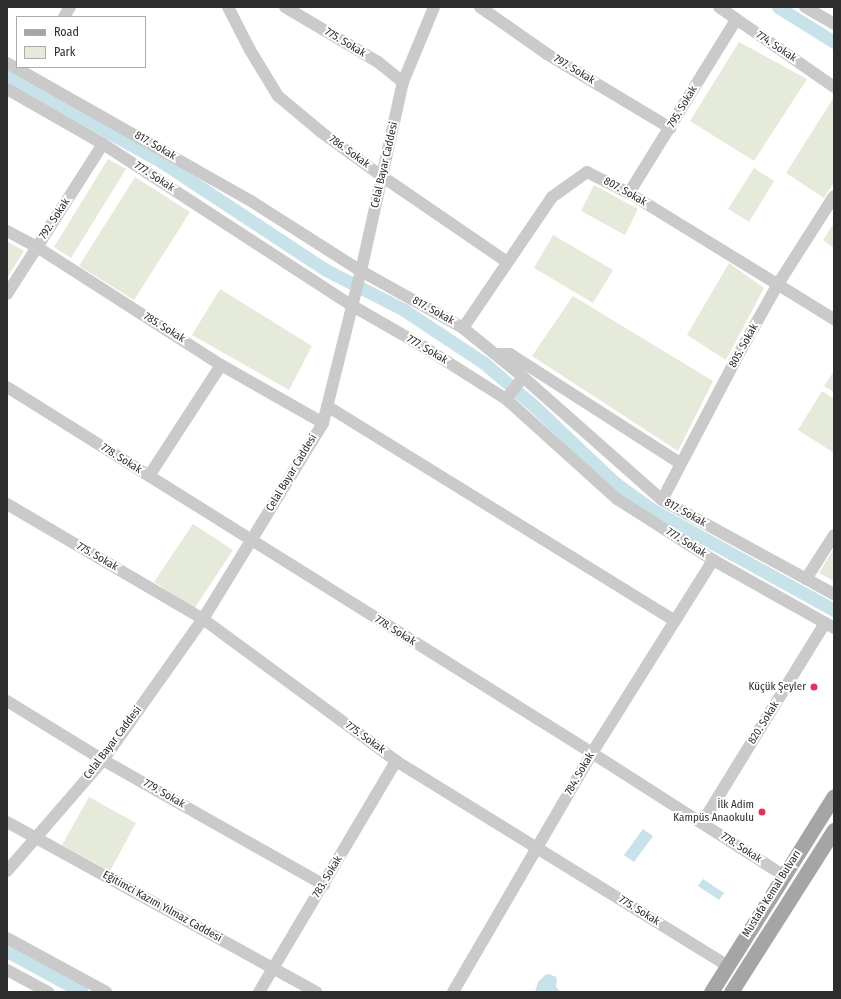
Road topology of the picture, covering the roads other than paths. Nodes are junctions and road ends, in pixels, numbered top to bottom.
1 (70, 7) edge
2 (228, 7) edge
3 (285, 7) edge
4 (434, 7) edge
5 (480, 7) edge
6 (719, 7) edge
7 (805, 7) edge
8 (65, 16) edge
9 (736, 20) junction
10 (834, 24) edge
11 (32, 71) edge
12 (403, 82) junction
13 (834, 87) edge
14 (7, 89) edge
15 (670, 128) junction
16 (103, 144) junction
17 (383, 177) junction
18 (629, 193) junction
19 (834, 196) edge
20 (7, 230) edge
21 (37, 247) junction
22 (507, 262) junction
23 (361, 271) junction
24 (778, 284) junction
25 (7, 294) edge
26 (351, 305) junction
27 (834, 319) edge
28 (463, 328) junction
29 (495, 354) junction
30 (221, 365) junction
31 (523, 377) junction
32 (7, 387) edge
33 (506, 399) junction
34 (327, 406) junction
35 (323, 423) junction
36 (680, 463) junction
37 (149, 476) junction
38 (662, 500) junction
39 (7, 504) edge
40 (834, 534) edge
41 (250, 541) junction
42 (713, 560) junction
43 (806, 579) junction
44 (834, 594) edge
45 (203, 619) junction
46 (675, 621) junction
47 (830, 626) edge
48 (7, 701) edge
49 (592, 753) junction
50 (103, 760) junction
51 (396, 761) junction
52 (834, 796) edge
53 (7, 822) edge
54 (702, 823) junction
55 (834, 830) edge
56 (35, 837) junction
57 (537, 848) junction
58 (7, 871) edge
59 (783, 875) junction
60 (324, 885) junction
61 (7, 938) edge
62 (728, 966) junction
63 (273, 968) junction
64 (7, 970) edge
65 (48, 992) edge
66 (106, 992) edge
67 (258, 992) edge
68 (316, 992) edge
69 (453, 992) edge
70 (711, 992) edge
71 (730, 992) edge

1 - 8 street
2 - 17 street, 786. Sokak
3 - 12 street, 775. Sokak
4 - 12 street, Celal Bayar Caddesi
5 - 15 street, 797. Sokak
6 - 9 street, 774. Sokak
7 - 10 street
9 - 13 street, 774. Sokak
9 - 15 street, 795. Sokak
11 - 23 street, 817. Sokak
12 - 17 street, Celal Bayar Caddesi
14 - 16 street, 777. Sokak
15 - 18 street, 795. Sokak
16 - 21 street, 792. Sokak
16 - 26 street, 777. Sokak
17 - 22 street, 786. Sokak
17 - 23 street, Celal Bayar Caddesi
18 - 22 street, 807. Sokak
18 - 24 street, 807. Sokak
19 - 24 street, 805. Sokak
20 - 21 street, 785. Sokak
21 - 25 street, 792. Sokak
21 - 30 street, 785. Sokak
22 - 28 street, 807. Sokak
23 - 26 street, Celal Bayar Caddesi
23 - 28 street, 817. Sokak
24 - 27 street, 807. Sokak
24 - 36 street, 805. Sokak
26 - 33 street, 777. Sokak
26 - 34 street, Celal Bayar Caddesi
28 - 29 street, 817. Sokak
29 - 31 street, 817. Sokak
29 - 36 street
30 - 35 street, 785. Sokak
30 - 37 street
31 - 33 street
31 - 38 street, 817. Sokak
32 - 37 street, 778. Sokak
33 - 42 street, 777. Sokak
34 - 35 street, Celal Bayar Caddesi
34 - 46 street
35 - 41 street, Celal Bayar Caddesi
36 - 38 street, 805. Sokak
37 - 41 street, 778. Sokak
38 - 43 street, 817. Sokak
39 - 45 street, 775. Sokak
40 - 43 street
41 - 45 street, Celal Bayar Caddesi
41 - 49 street, 778. Sokak
42 - 46 street, 784. Sokak
42 - 47 street, 777. Sokak
43 - 44 street, 817. Sokak
45 - 50 street, Celal Bayar Caddesi
45 - 51 street, 775. Sokak
46 - 49 street, 784. Sokak
47 - 54 street, 820. Sokak
48 - 50 street, 779. Sokak
49 - 54 street, 778. Sokak
49 - 57 street, 784. Sokak
50 - 56 street, Celal Bayar Caddesi
50 - 60 street, 779. Sokak
51 - 57 street, 775. Sokak
51 - 60 street, 783. Sokak
52 - 59 main road, Mustafa Kemal Bulvarı
53 - 56 street, Eğitimci Kazım Yılmaz Caddesi
54 - 59 street, 778. Sokak
55 - 71 main road, Mustafa Kemal Bulvarı
56 - 58 street, Celal Bayar Caddesi
56 - 63 street, Eğitimci Kazım Yılmaz Caddesi
57 - 62 street, 775. Sokak
57 - 69 street, 784. Sokak
59 - 62 main road, Mustafa Kemal Bulvarı
60 - 63 street, 783. Sokak
61 - 66 street
62 - 70 main road, Mustafa Kemal Bulvarı
63 - 67 street, 783. Sokak
63 - 68 street, Eğitimci Kazım Yılmaz Caddesi
64 - 65 street

